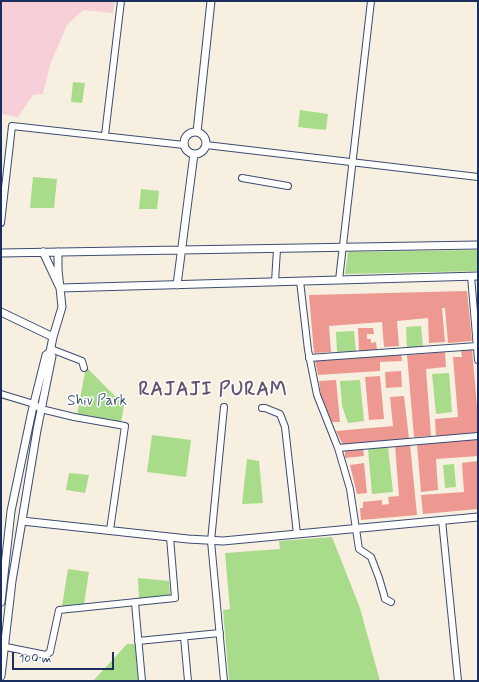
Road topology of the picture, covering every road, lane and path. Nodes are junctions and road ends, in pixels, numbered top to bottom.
1 (121, 1) edge
2 (211, 1) edge
3 (371, 1) edge
4 (197, 132) junction
5 (105, 135) junction
6 (184, 144) junction
7 (206, 145) junction
8 (194, 154) junction
9 (352, 162) junction
10 (478, 177) edge
11 (242, 178) dead end
12 (288, 186) dead end
13 (1, 223) edge
14 (478, 245) edge
15 (343, 248) junction
16 (277, 249) junction
17 (182, 250) junction
18 (1, 252) edge
19 (43, 252) junction
20 (58, 252) junction
21 (474, 276) edge
22 (339, 280) junction
23 (300, 281) junction
24 (275, 282) junction
25 (177, 285) junction
26 (60, 288) junction
27 (1, 312) edge
28 (53, 337) junction
29 (477, 346) junction
30 (50, 351) junction
31 (309, 358) junction
32 (478, 360) edge
33 (84, 368) dead end
34 (1, 394) edge
35 (34, 404) junction
36 (224, 406) dead end
37 (262, 408) dead end
38 (41, 409) junction
39 (478, 436) edge
40 (338, 448) junction
41 (478, 517) edge
42 (442, 520) junction
43 (22, 521) junction
44 (357, 528) junction
45 (110, 530) junction
46 (297, 534) junction
47 (170, 537) junction
48 (211, 541) junction
49 (2, 594) edge
50 (10, 596) junction
51 (1, 602) edge
52 (391, 602) dead end
53 (135, 603) junction
54 (220, 634) junction
55 (184, 637) junction
56 (138, 641) junction
57 (3, 646) edge
58 (1, 676) edge
59 (142, 681) edge
60 (188, 681) edge
61 (224, 681) edge
62 (458, 681) edge

1 - 5 street
2 - 4 street
3 - 9 street
4 - 6 street
4 - 7 street
5 - 6 street
5 - 13 street
6 - 8 street
7 - 8 street
7 - 9 street
8 - 17 street
9 - 10 street
9 - 15 street
11 - 12 street
14 - 15 street
15 - 16 street
15 - 22 street
16 - 17 street
16 - 24 street
17 - 20 street
17 - 25 street
18 - 19 street
19 - 20 street
19 - 26 street
20 - 26 street
21 - 22 street
21 - 29 street
22 - 23 street
23 - 24 street
23 - 31 street
24 - 25 street
25 - 26 street
26 - 28 street
27 - 28 street
28 - 30 street
29 - 31 street
29 - 32 street
30 - 33 street
30 - 35 street
30 - 38 street
31 - 40 street
34 - 35 street
35 - 38 street
35 - 49 street
36 - 48 street
37 - 46 street
38 - 43 street
38 - 45 street
39 - 40 street
40 - 44 street
41 - 42 street
42 - 44 street
42 - 62 street
43 - 45 street
43 - 50 street
44 - 46 street
44 - 52 street
45 - 47 street
46 - 48 street
47 - 48 street
47 - 53 street
48 - 54 street
49 - 50 street
49 - 51 street
50 - 57 street
53 - 56 street
53 - 57 street
54 - 55 street
54 - 61 street
55 - 56 street
55 - 60 street
56 - 59 street
57 - 58 street

